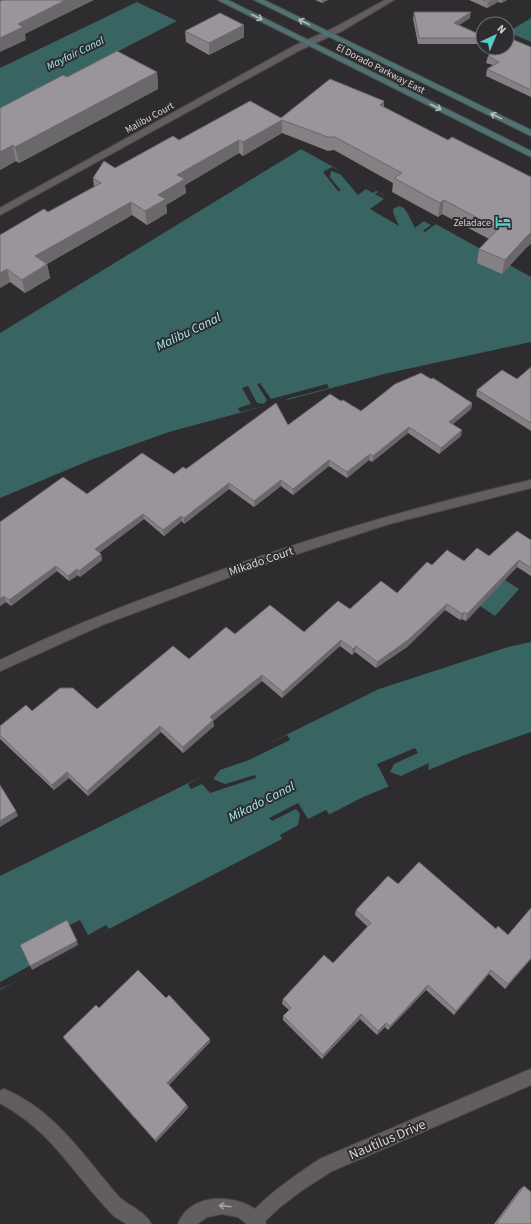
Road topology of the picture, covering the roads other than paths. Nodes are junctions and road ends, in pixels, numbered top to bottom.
1 (222, 0) edge
2 (258, 0) edge
3 (390, 0) edge
4 (328, 34) junction
5 (308, 43) junction
6 (531, 133) edge
7 (531, 154) edge
8 (0, 212) edge
9 (531, 484) edge
10 (0, 666) edge
11 (531, 1077) edge
12 (4, 1097) dead end
13 (257, 1222) edge
14 (143, 1224) edge
15 (186, 1224) edge

1 -> 5 street, El Dorado Parkway East
4 -> 2 street, El Dorado Parkway East
3 - 4 street, Malibu Court
4 - 5 street, Malibu Court
6 -> 4 street, El Dorado Parkway East
5 -> 7 street, El Dorado Parkway East
5 - 8 street, Malibu Court
9 - 10 street, Mikado Court
11 - 13 street, Nautilus Drive
12 - 14 street
13 -> 15 street, Nautilus Drive

